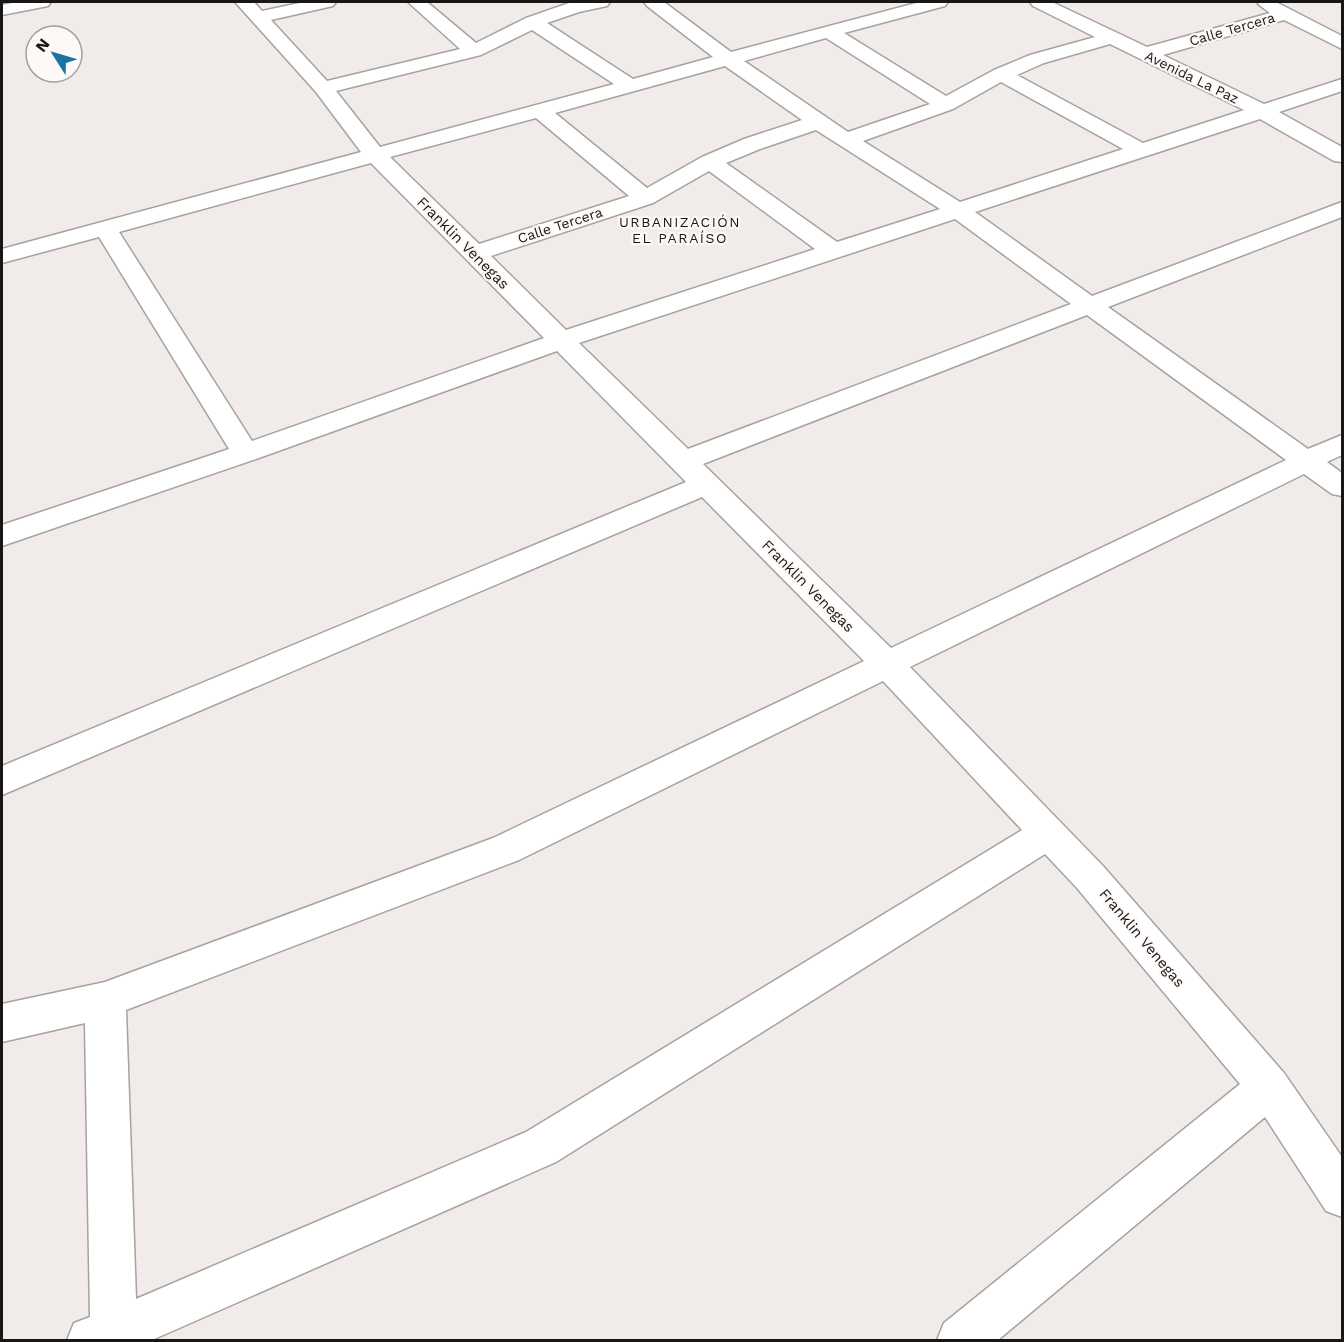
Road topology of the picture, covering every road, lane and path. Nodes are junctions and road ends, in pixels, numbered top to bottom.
1 (42, 2) edge
2 (327, 2) edge
3 (417, 2) edge
4 (602, 2) edge
5 (879, 2) edge
6 (939, 2) edge
7 (1040, 2) edge
8 (1261, 2) edge
9 (666, 4) edge
10 (1081, 5) dead end
11 (251, 9) edge
12 (2, 10) edge
13 (1059, 11) junction
14 (900, 12) junction
15 (1285, 14) junction
16 (533, 22) junction
17 (829, 32) junction
18 (1111, 38) junction
19 (1342, 44) edge
20 (474, 51) junction
21 (1145, 54) junction
22 (728, 59) junction
23 (1001, 74) junction
24 (630, 86) junction
25 (1342, 86) edge
26 (323, 88) junction
27 (946, 105) junction
28 (539, 110) junction
29 (1260, 110) junction
30 (818, 122) junction
31 (845, 140) junction
32 (1140, 150) junction
33 (375, 155) junction
34 (1342, 156) edge
35 (710, 162) junction
36 (645, 198) junction
37 (1342, 209) edge
38 (957, 210) junction
39 (104, 227) junction
40 (833, 251) junction
41 (473, 254) junction
42 (2, 256) edge
43 (1088, 306) junction
44 (562, 340) junction
45 (1342, 444) edge
46 (246, 453) junction
47 (683, 461) junction
48 (1308, 461) junction
49 (705, 485) junction
50 (1342, 487) edge
51 (2, 536) edge
52 (888, 665) junction
53 (2, 781) edge
54 (1048, 832) junction
55 (105, 1000) junction
56 (2, 1023) edge
57 (1269, 1087) junction
58 (1342, 1195) edge
59 (107, 1338) edge
60 (961, 1341) edge

1 - 12 street
2 - 11 street
3 - 20 street
4 - 16 street
5 - 14 street
6 - 14 street
7 - 13 street, Avenida La Paz
8 - 15 street
9 - 22 street
10 - 13 street
11 - 26 street, Franklin Venegas
13 - 18 street, Avenida La Paz
14 - 17 street
15 - 19 street
15 - 21 street, Calle Tercera
16 - 20 street
16 - 24 street
17 - 22 street
17 - 27 street
18 - 21 street, Avenida La Paz
18 - 23 street
20 - 26 street
21 - 29 street, Avenida La Paz
22 - 24 street
22 - 30 street
23 - 27 street
23 - 32 street
24 - 28 street
25 - 29 street
26 - 33 street, Franklin Venegas
27 - 31 street
28 - 33 street
28 - 36 street
29 - 32 street
29 - 34 street, Avenida La Paz
30 - 31 street
30 - 35 street, Calle Tercera
31 - 38 street
32 - 38 street
33 - 39 street
33 - 41 street, Franklin Venegas
35 - 36 street, Calle Tercera
35 - 40 street
36 - 41 street, Calle Tercera
37 - 43 street
38 - 40 street
38 - 43 street
39 - 42 street
39 - 46 street
40 - 44 street
41 - 44 street, Franklin Venegas
43 - 47 street
43 - 48 street
44 - 46 street
44 - 47 street, Franklin Venegas
45 - 48 street
46 - 51 street
47 - 49 street, Franklin Venegas
48 - 50 street
48 - 52 street
49 - 52 street, Franklin Venegas
49 - 53 street
52 - 54 street, Franklin Venegas
52 - 55 street
54 - 57 street, Franklin Venegas
54 - 59 street
55 - 56 street
55 - 59 street
57 - 58 street, Franklin Venegas
57 - 60 street

